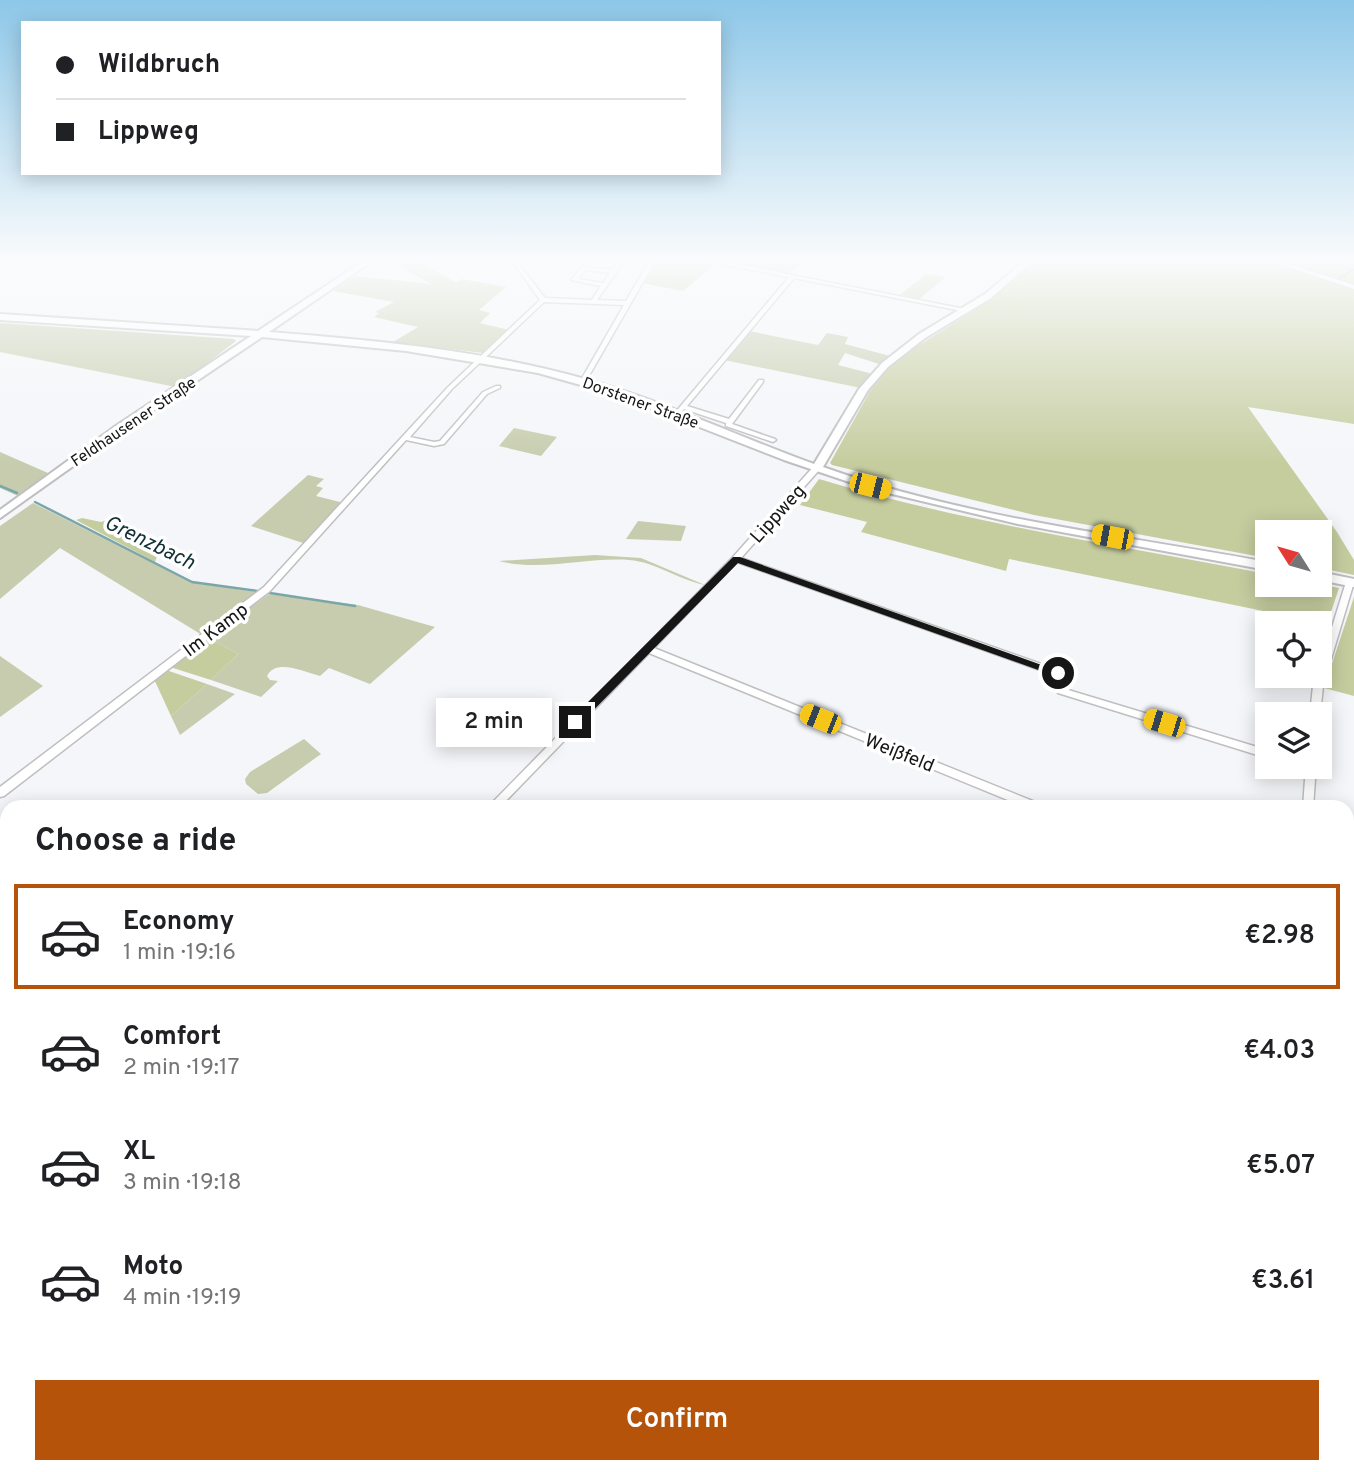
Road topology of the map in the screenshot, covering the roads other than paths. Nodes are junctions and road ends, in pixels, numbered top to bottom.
1 (132, 327) edge
2 (272, 327) edge
3 (515, 327) edge
4 (614, 327) edge
5 (751, 327) edge
6 (938, 327) edge
7 (258, 336) junction
8 (481, 359) junction
9 (584, 380) junction
10 (761, 381) dead end
11 (498, 387) dead end
12 (680, 411) junction
13 (730, 422) junction
14 (406, 439) junction
15 (773, 440) dead end
16 (817, 468) junction
17 (0, 515) edge
18 (736, 559) junction
19 (1255, 564) edge
20 (1332, 578) edge
21 (1352, 582) edge
22 (647, 649) junction
23 (1316, 702) edge
24 (1255, 750) edge
25 (1309, 779) edge
26 (0, 793) edge
27 (500, 800) edge
28 (1019, 800) edge
29 (1308, 800) edge

1 - 7 main road, Dorstener Straße
2 - 7 main road, Feldhausener Straße
3 - 8 street, Im Kamp
4 - 9 street
5 - 12 street
6 - 16 main road, Lippweg
7 - 8 main road, Dorstener Straße
7 - 17 main road, Feldhausener Straße
8 - 9 main road, Dorstener Straße
8 - 14 street, Im Kamp
9 - 12 main road, Dorstener Straße
10 - 13 street
11 - 14 street
12 - 13 street
12 - 16 main road, Dorstener Straße
13 - 15 street
14 - 26 street, Im Kamp
16 - 18 street, Lippweg
16 - 19 main road, Dorstener Straße
18 - 22 street, Lippweg
18 - 24 street
20 - 21 main road
21 - 23 street
22 - 27 street, Lippweg
22 - 28 street, Weißfeld
25 - 29 street

